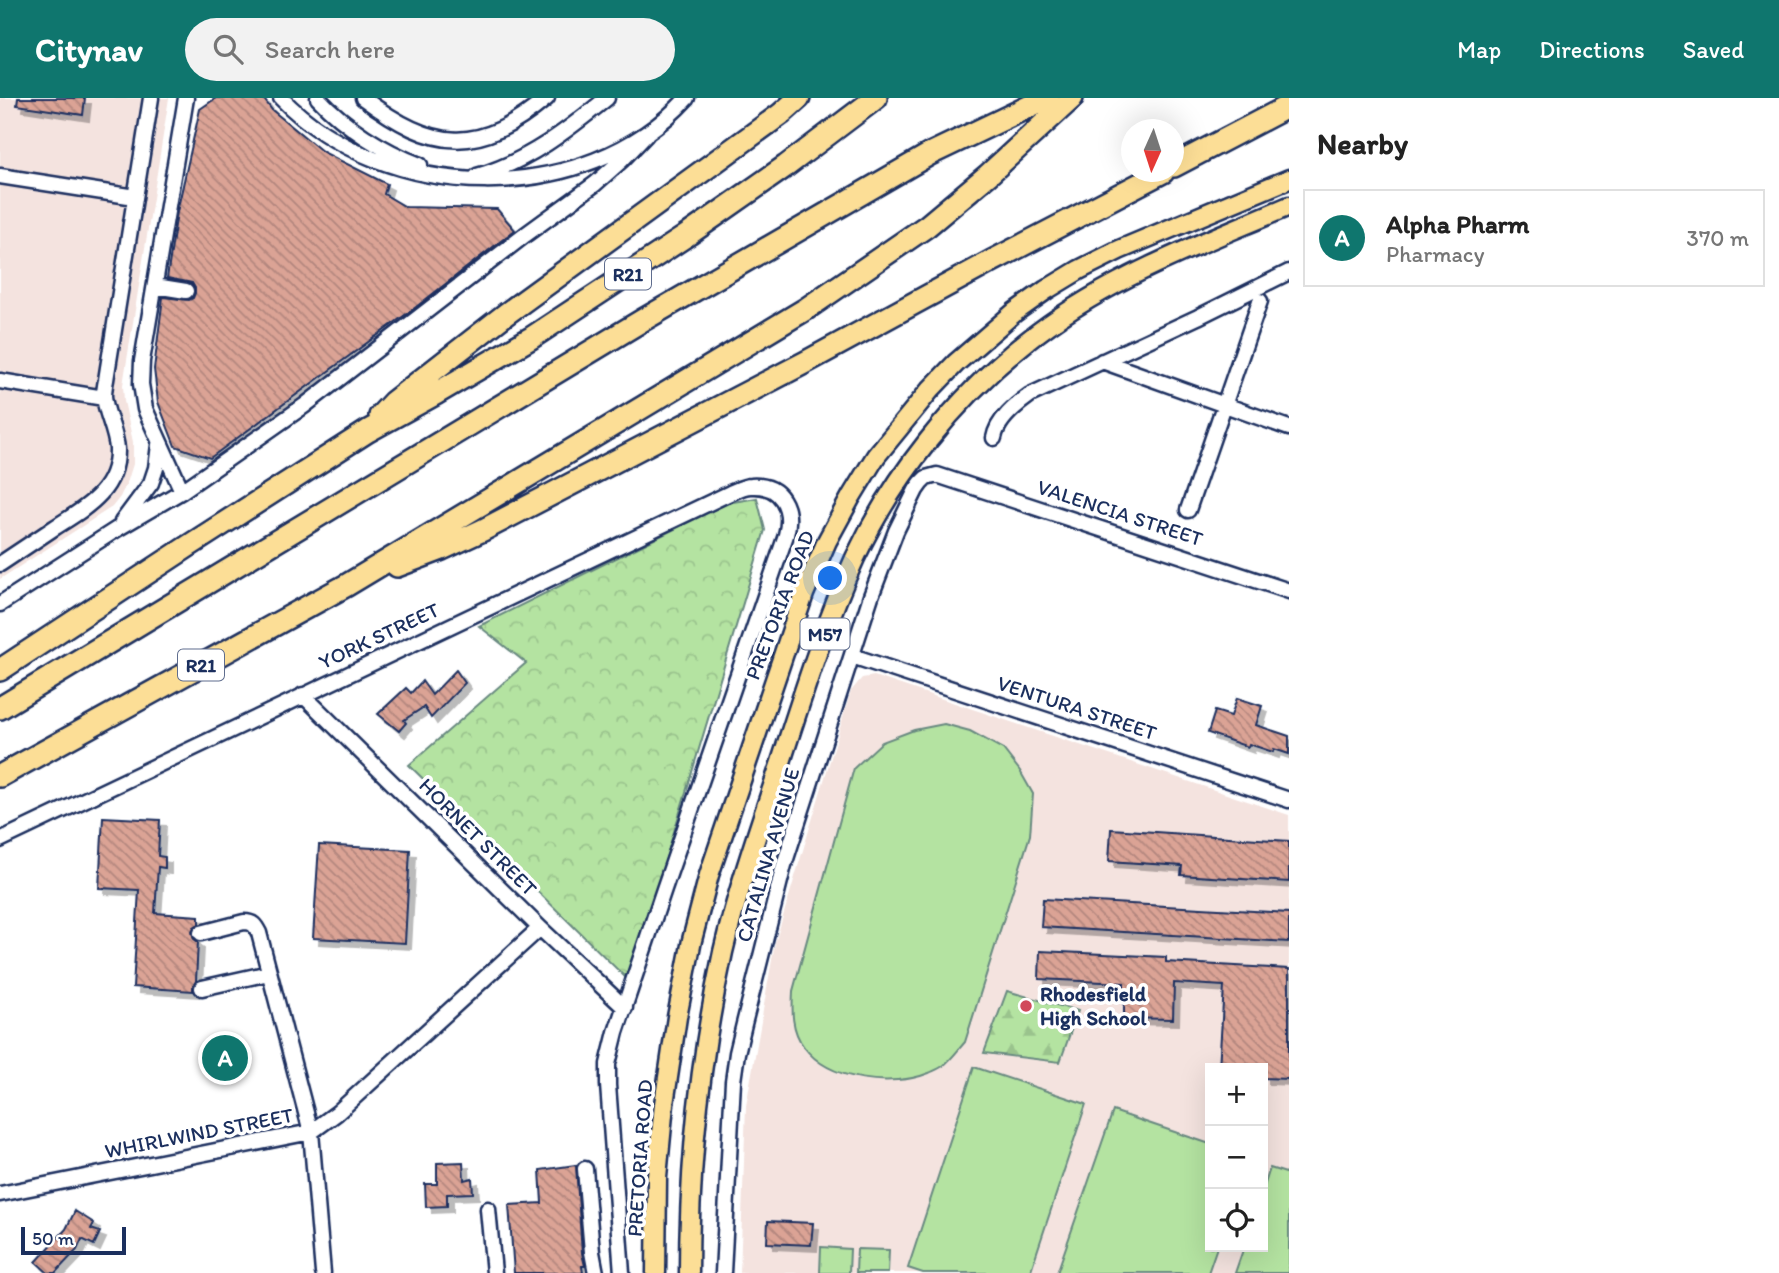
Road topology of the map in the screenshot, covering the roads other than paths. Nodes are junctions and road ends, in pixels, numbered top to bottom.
1 (151, 98) edge
2 (186, 98) edge
3 (281, 98) edge
4 (318, 98) edge
5 (363, 98) edge
6 (547, 98) edge
7 (607, 98) edge
8 (687, 98) edge
9 (799, 98) edge
10 (811, 98) edge
11 (876, 98) edge
12 (1047, 98) edge
13 (1072, 98) edge
14 (1289, 106) edge
15 (780, 114) junction
16 (646, 135) junction
17 (1184, 161) edge
18 (0, 176) edge
19 (459, 179) junction
20 (1289, 179) edge
21 (1144, 182) edge
22 (135, 197) junction
23 (1289, 206) edge
24 (1289, 272) edge
25 (155, 286) junction
26 (186, 291) dead end
27 (1260, 301) dead end
28 (1102, 361) junction
29 (0, 381) edge
30 (104, 398) junction
31 (1224, 405) junction
32 (1289, 428) edge
33 (368, 431) junction
34 (994, 438) dead end
35 (159, 443) junction
36 (937, 475) joint
37 (182, 491) junction
38 (1188, 510) dead end
39 (117, 529) junction
40 (0, 564) edge
41 (347, 584) junction
42 (1289, 591) edge
43 (0, 604) edge
44 (852, 656) junction
45 (0, 670) edge
46 (303, 695) junction
47 (0, 708) edge
48 (0, 776) edge
49 (1289, 800) edge
50 (0, 840) edge
51 (540, 928) junction
52 (201, 933) dead end
53 (269, 973) junction
54 (202, 988) dead end
55 (625, 1008) junction
56 (311, 1132) junction
57 (585, 1168) dead end
58 (0, 1194) edge
59 (488, 1209) dead end
60 (323, 1273) edge
61 (494, 1273) edge
62 (596, 1273) edge
63 (622, 1273) edge
64 (656, 1273) edge
65 (689, 1273) edge
66 (723, 1273) edge

1 - 22 street
2 - 25 street
3 - 19 street
4 - 19 street
5 - 6 street
7 - 19 street
8 - 16 street
9 - 15 highway
10 - 15 highway
11 - 33 highway, R21
12 - 47 highway
13 - 41 highway, R21
14 - 17 highway
15 - 33 highway
16 - 19 street
16 - 37 street
18 - 22 street
20 - 64 main road, PRETORIA ROAD / M57
21 - 41 highway
22 - 30 street
23 - 65 main road, M57
24 - 28 street
25 - 26 street
25 - 35 street
27 - 31 street
28 - 31 street
28 - 34 street
29 - 30 street
30 - 40 street
31 - 32 street
31 - 38 street
33 - 45 highway, R21
35 - 37 street
35 - 39 street
36 - 42 street, VALENCIA STREET
36 - 44 street, CATALINA AVENUE
37 - 39 street
39 - 43 street
41 - 48 highway, R21
44 - 49 street, VENTURA STREET
44 - 66 street, CATALINA AVENUE
46 - 50 street, YORK STREET
46 - 51 street, HORNET STREET
46 - 55 street, YORK STREET
51 - 55 street, HORNET STREET
51 - 56 street, WHIRLWIND STREET
52 - 53 street
53 - 54 street
53 - 56 street
55 - 63 street
56 - 58 street, WHIRLWIND STREET
56 - 60 street
57 - 62 street
59 - 61 street

